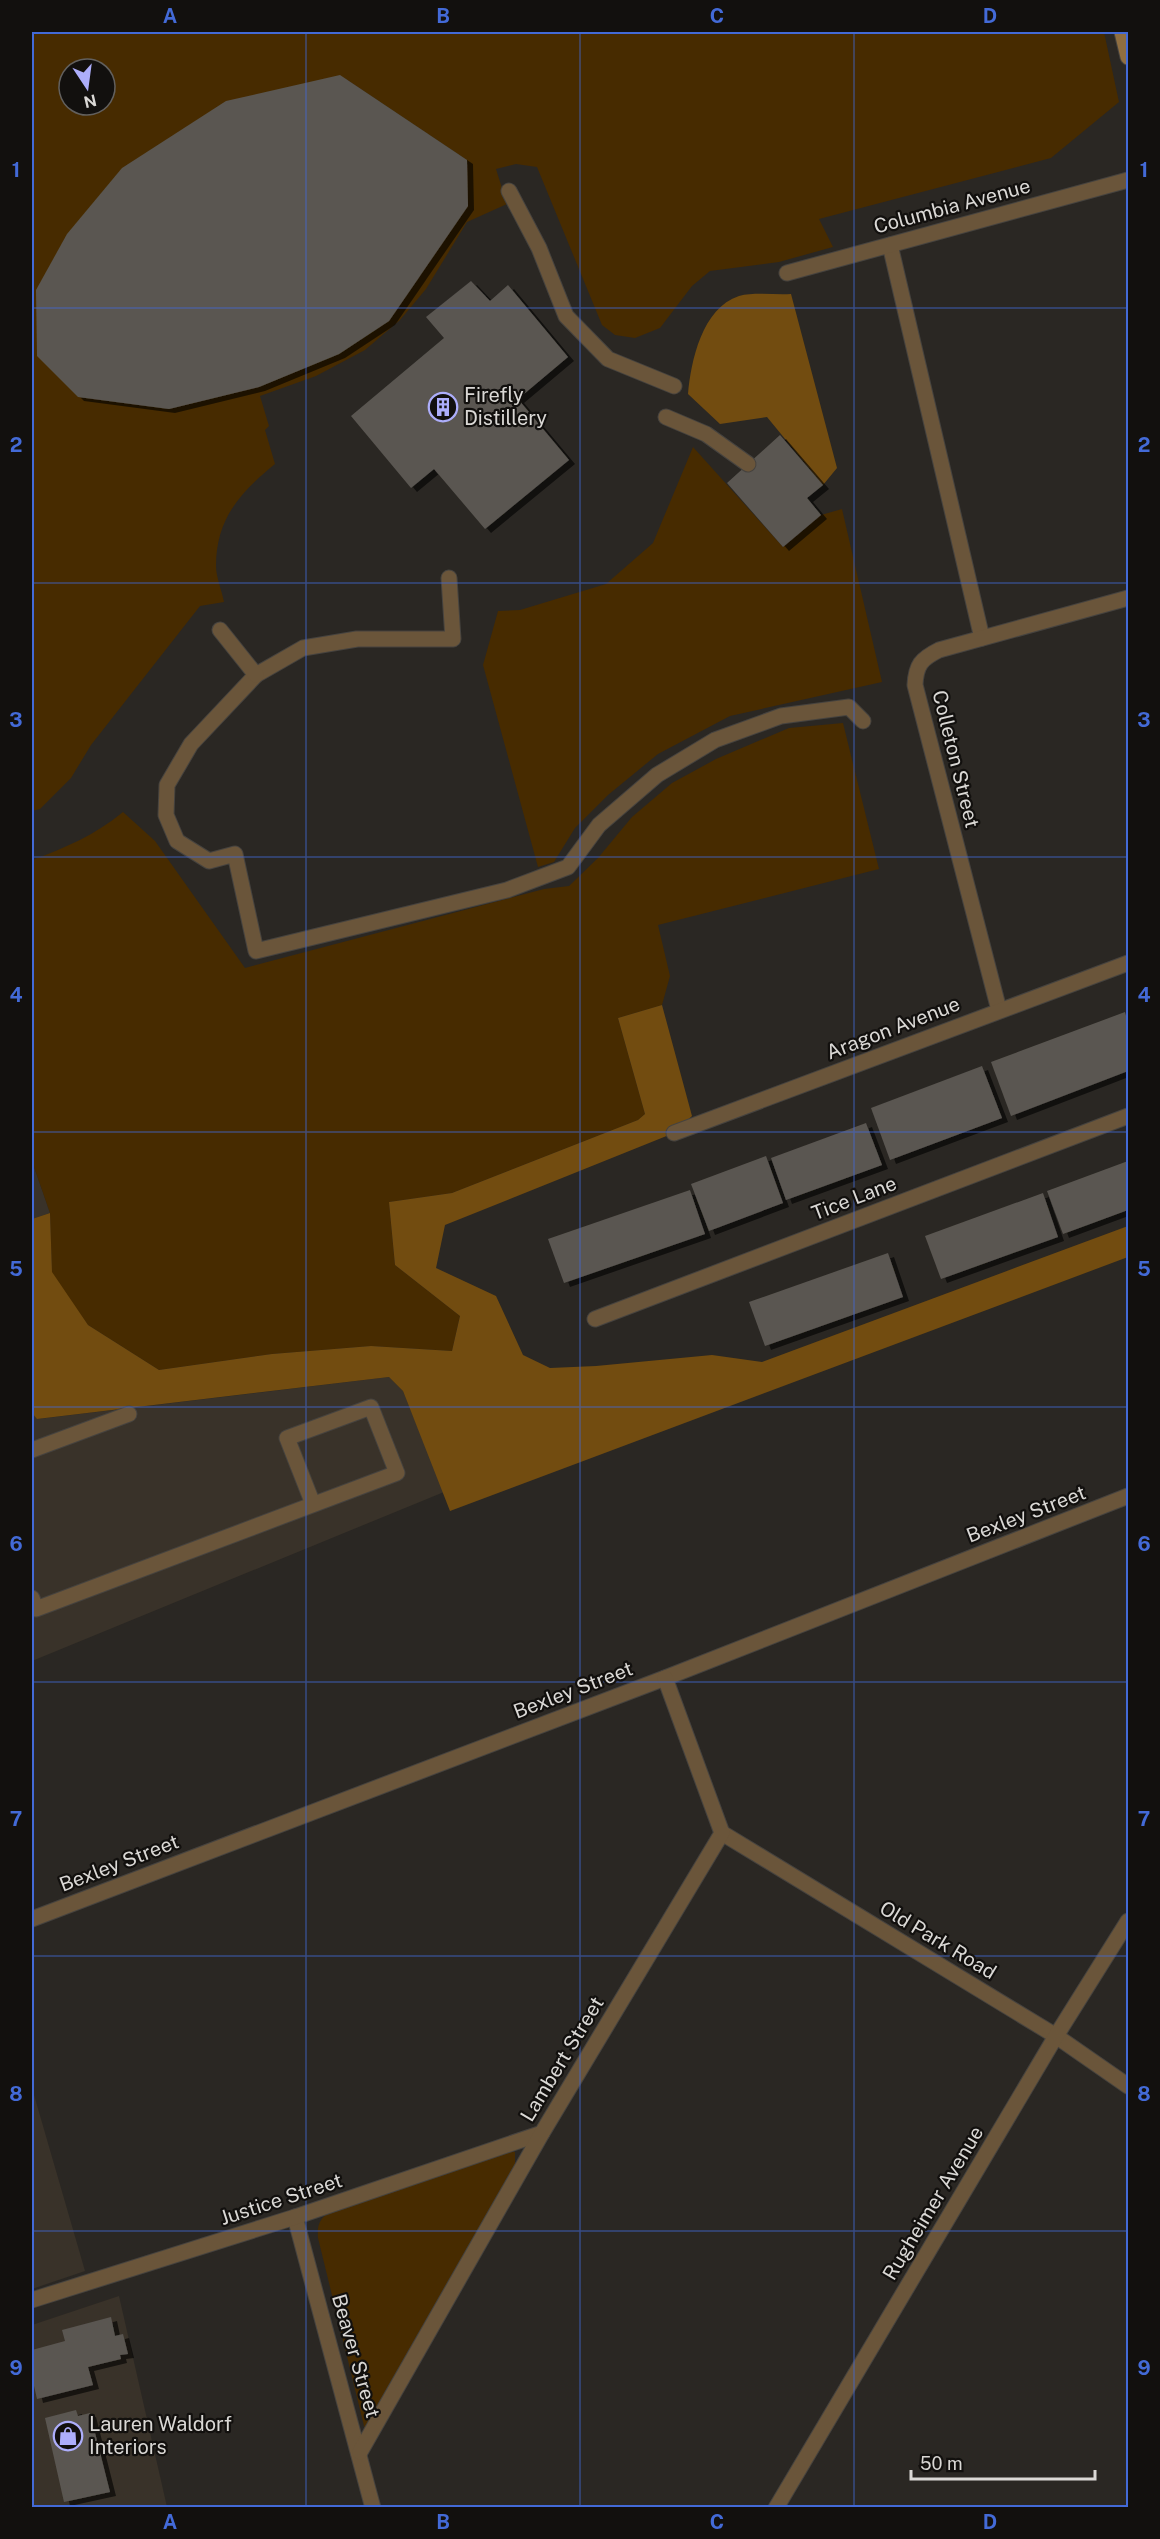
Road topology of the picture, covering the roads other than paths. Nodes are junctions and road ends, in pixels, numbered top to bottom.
1 (1122, 32) edge
2 (1128, 57) edge
3 (1128, 180) edge
4 (509, 190) dead end
5 (890, 245) junction
6 (788, 273) dead end
7 (674, 386) dead end
8 (666, 417) dead end
9 (748, 464) dead end
10 (449, 578) dead end
11 (1128, 598) edge
12 (220, 630) dead end
13 (982, 638) junction
14 (256, 675) junction
15 (862, 721) dead end
16 (1128, 963) edge
17 (999, 1010) junction
18 (1128, 1116) edge
19 (674, 1133) dead end
20 (595, 1319) dead end
21 (129, 1414) dead end
22 (32, 1450) edge
23 (1128, 1496) edge
24 (313, 1504) junction
25 (32, 1598) edge
26 (665, 1678) junction
27 (722, 1833) junction
28 (32, 1919) edge
29 (1128, 1921) edge
30 (1056, 2036) junction
31 (1128, 2086) edge
32 (542, 2133) junction
33 (295, 2217) junction
34 (32, 2300) edge
35 (360, 2452) junction
36 (374, 2508) edge
37 (776, 2508) edge

1 - 2 street
3 - 5 street, Columbia Avenue
4 - 7 street
5 - 6 street, Columbia Avenue
5 - 13 street
8 - 9 street
10 - 14 street
11 - 13 street, Colleton Street
12 - 14 street
13 - 17 street, Colleton Street
14 - 15 street
16 - 17 street, Aragon Avenue
17 - 19 street, Aragon Avenue
18 - 20 street, Tice Lane
21 - 22 street
23 - 26 street, Bexley Street
24 - 24 street
24 - 25 street
26 - 27 street
26 - 28 street, Bexley Street
27 - 30 street, Old Park Road
27 - 32 street, Lambert Street
29 - 30 street, Rugheimer Avenue
30 - 31 street, Old Park Road
30 - 37 street, Rugheimer Avenue
32 - 33 street, Justice Street
32 - 35 street, Lambert Street
33 - 34 street, Justice Street
33 - 35 street, Beaver Street
35 - 36 street, Beaver Street

